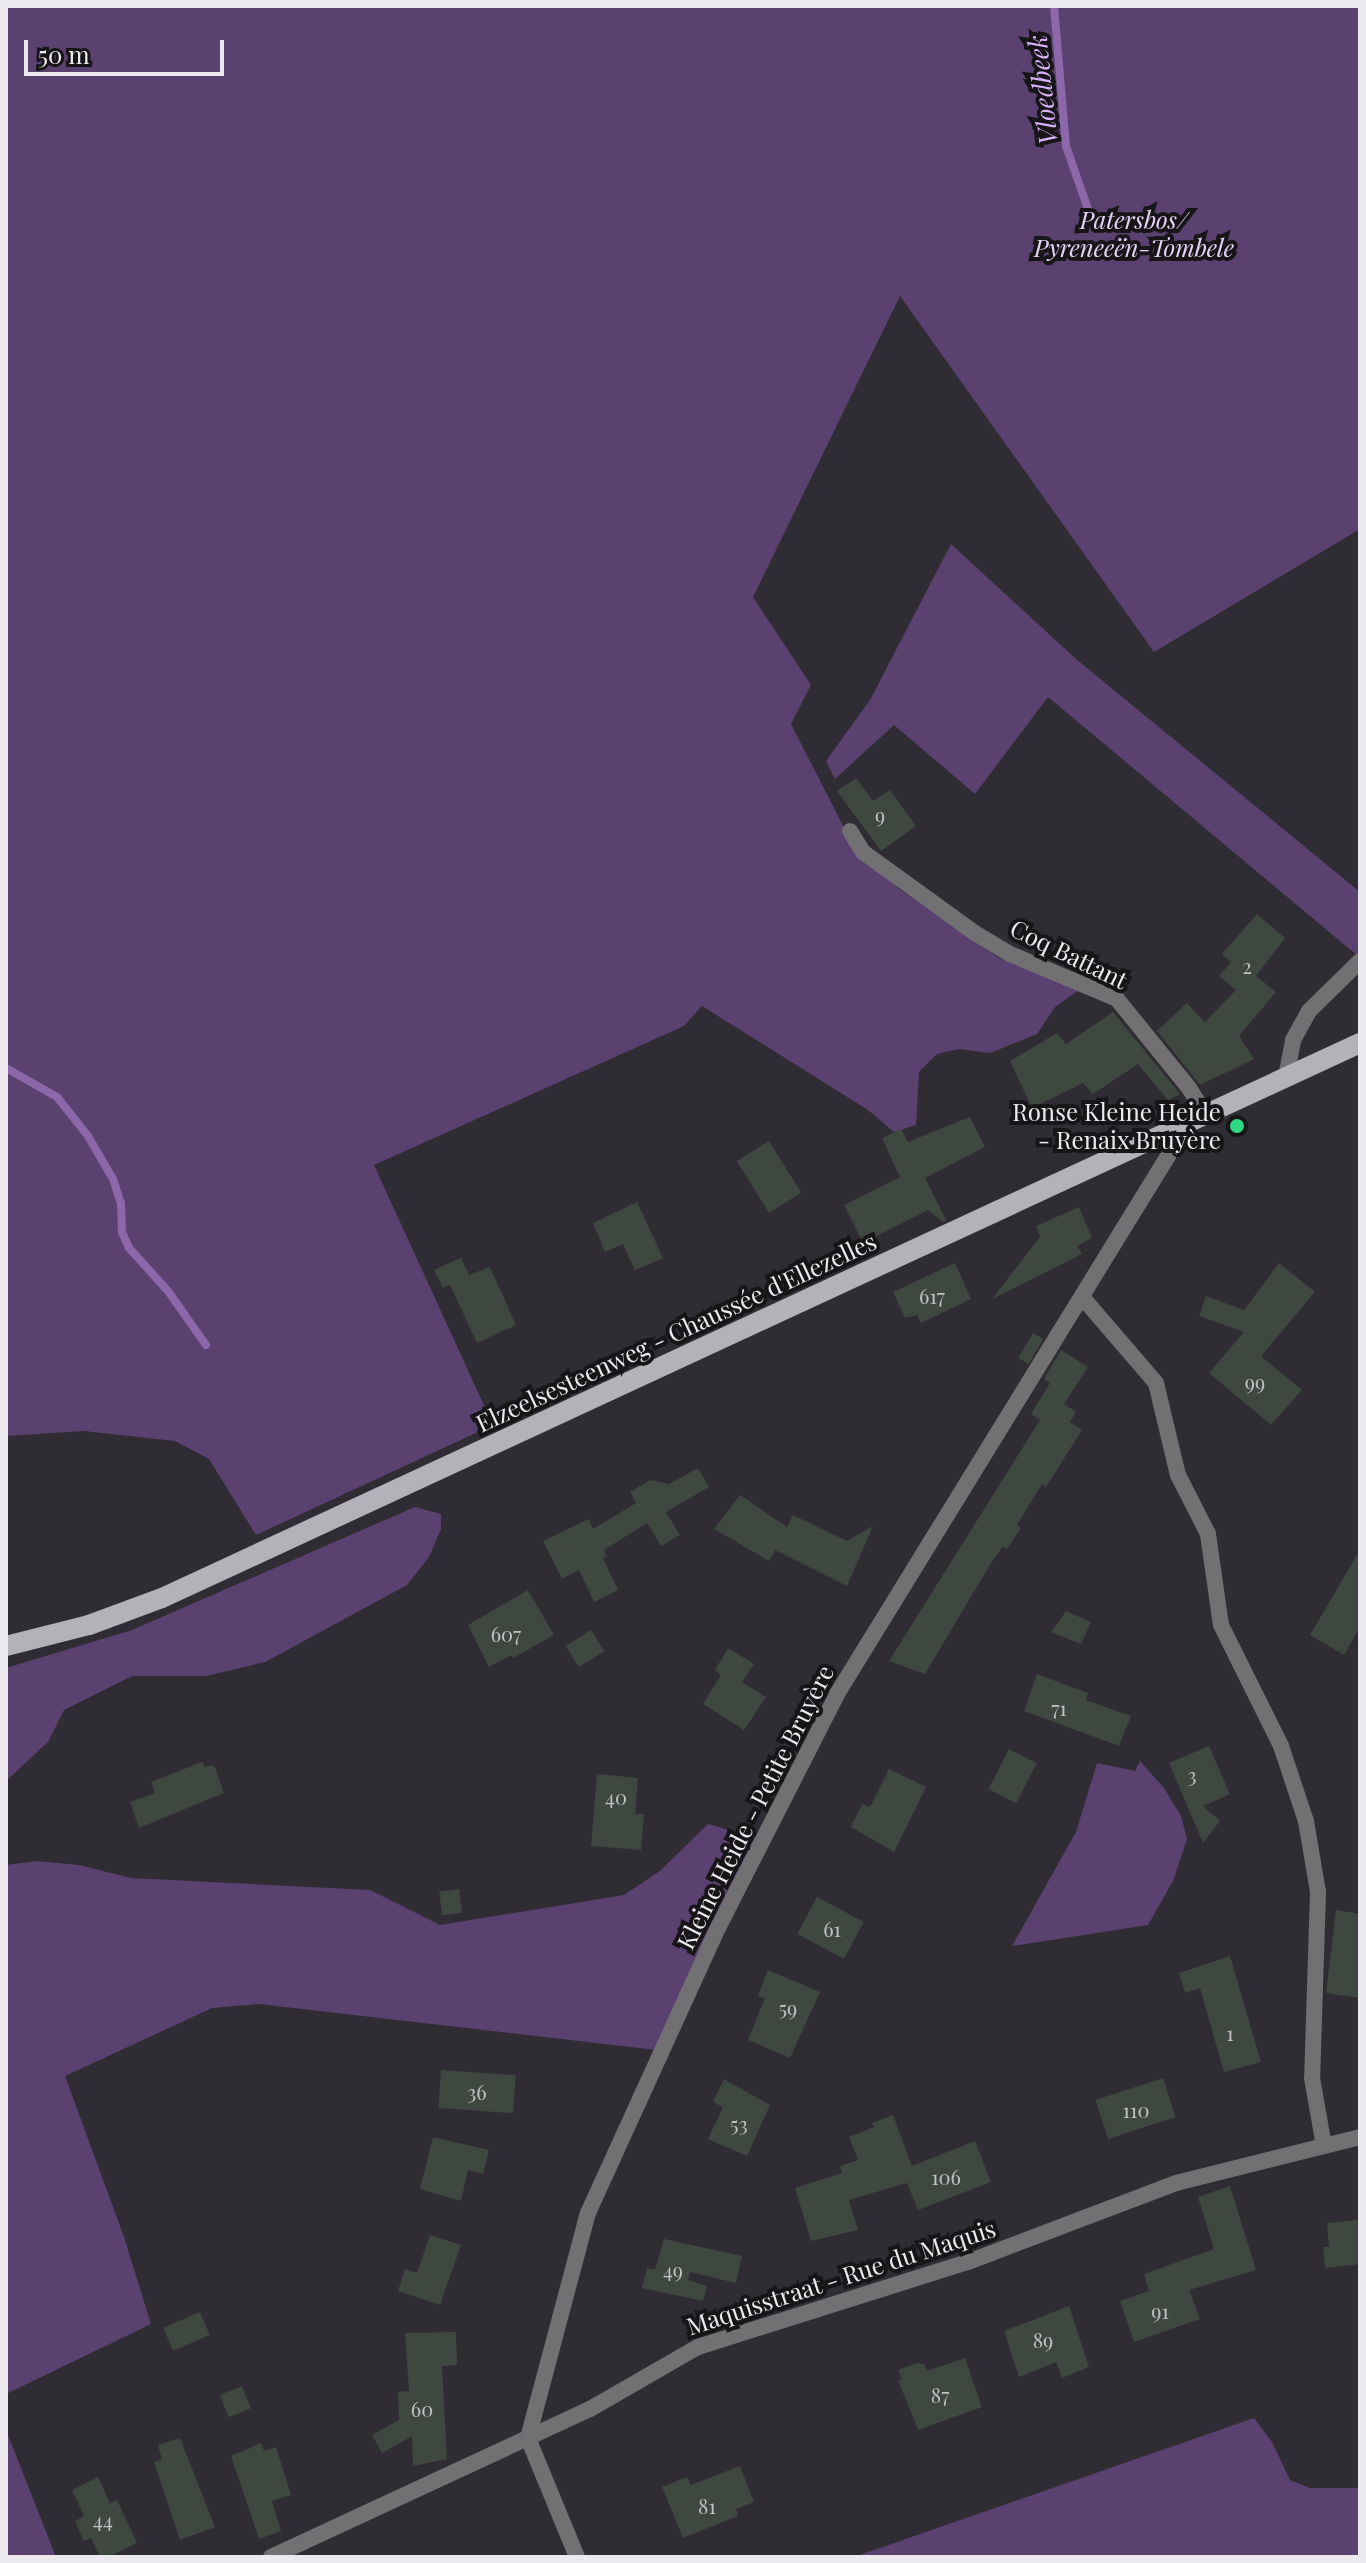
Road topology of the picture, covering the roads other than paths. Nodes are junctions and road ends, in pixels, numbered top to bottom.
1 (850, 831) dead end
2 (1360, 961) edge
3 (1360, 1043) edge
4 (1286, 1077) junction
5 (1205, 1114) junction
6 (1178, 1128) junction
7 (1083, 1298) junction
8 (6, 1646) edge
9 (1360, 2137) edge
10 (1324, 2146) junction
11 (528, 2438) junction
12 (271, 2557) edge
13 (577, 2557) edge

1 - 5 street, Coq Battant
2 - 4 street
3 - 4 main road, Elzeelsesteenweg - Chaussée d'Ellezelles
4 - 5 main road, Elzeelsesteenweg - Chaussée d'Ellezelles
5 - 6 main road, Elzeelsesteenweg - Chaussée d'Ellezelles
6 - 7 street, Kleine Heide - Petite Bruyère
6 - 8 main road, Elzeelsesteenweg - Chaussée d'Ellezelles
7 - 10 street
7 - 11 street, Kleine Heide - Petite Bruyère
9 - 10 street, Maquisstraat - Rue du Maquis
10 - 11 street, Maquisstraat - Rue du Maquis
11 - 12 street, Maquisstraat - Rue du Maquis
11 - 13 street

